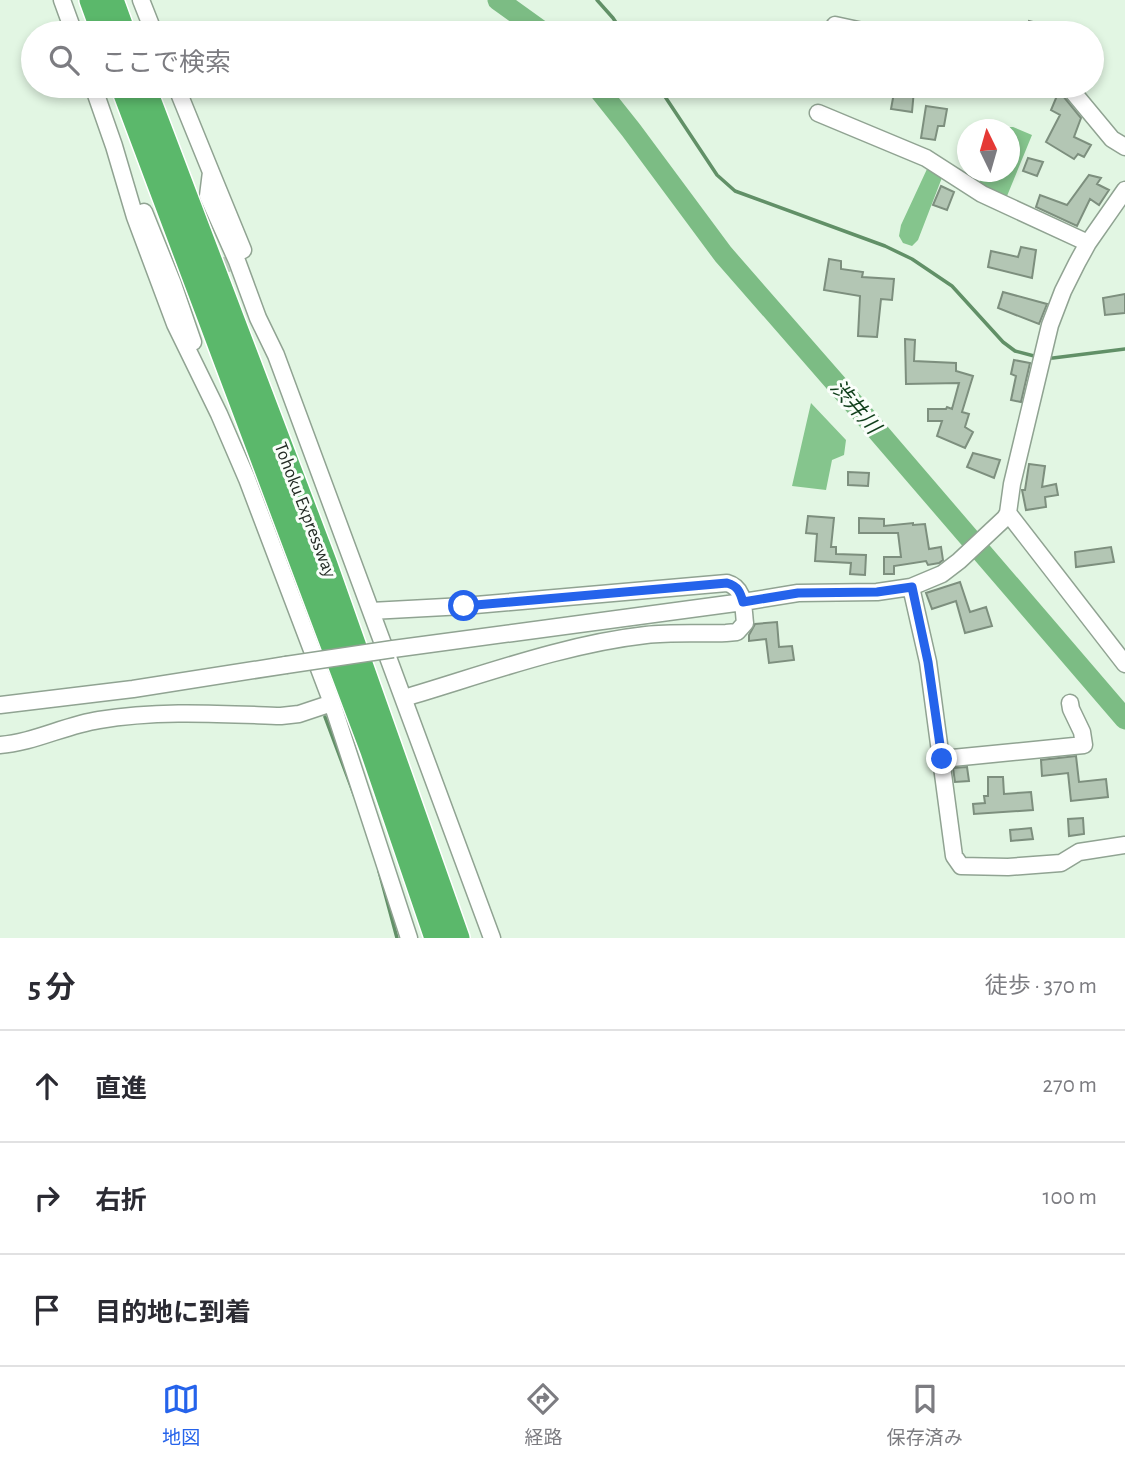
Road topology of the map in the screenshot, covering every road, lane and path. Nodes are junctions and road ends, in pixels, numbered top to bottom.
1 (62, 0) edge
2 (91, 0) edge
3 (112, 0) edge
4 (141, 0) edge
5 (70, 21) edge
6 (99, 21) edge
7 (120, 21) edge
8 (149, 21) edge
9 (97, 98) edge
10 (127, 98) edge
11 (149, 98) edge
12 (181, 98) edge
13 (1078, 98) edge
14 (818, 113) dead end
15 (114, 146) junction
16 (1125, 147) edge
17 (211, 172) junction
18 (1125, 190) edge
19 (1088, 243) junction
20 (276, 355) junction
21 (207, 391) junction
22 (1006, 515) junction
23 (912, 587) junction
24 (743, 602) junction
25 (371, 611) junction
26 (1125, 664) edge
27 (404, 698) junction
28 (332, 703) junction
29 (1070, 703) dead end
30 (0, 705) edge
31 (0, 745) edge
32 (942, 759) junction
33 (1125, 845) edge
34 (409, 938) edge
35 (436, 938) edge
36 (458, 938) edge
37 (492, 938) edge

1 - 5 street
2 - 6 highway
3 - 7 highway
4 - 8 street
9 - 15 street
10 - 35 highway, Tohoku Expressway
11 - 36 highway, Tohoku Expressway
12 - 17 street
13 - 16 street
14 - 19 street
15 - 21 street
15 - 21 street
17 - 20 street
17 - 20 street
18 - 19 street
19 - 22 street
20 - 25 street
21 - 28 street
22 - 23 street
22 - 26 street
23 - 24 street
23 - 32 street
24 - 25 street
24 - 27 street
24 - 30 street, bridge
25 - 27 street
27 - 37 street
28 - 31 street
28 - 34 street
29 - 32 street
32 - 33 street

